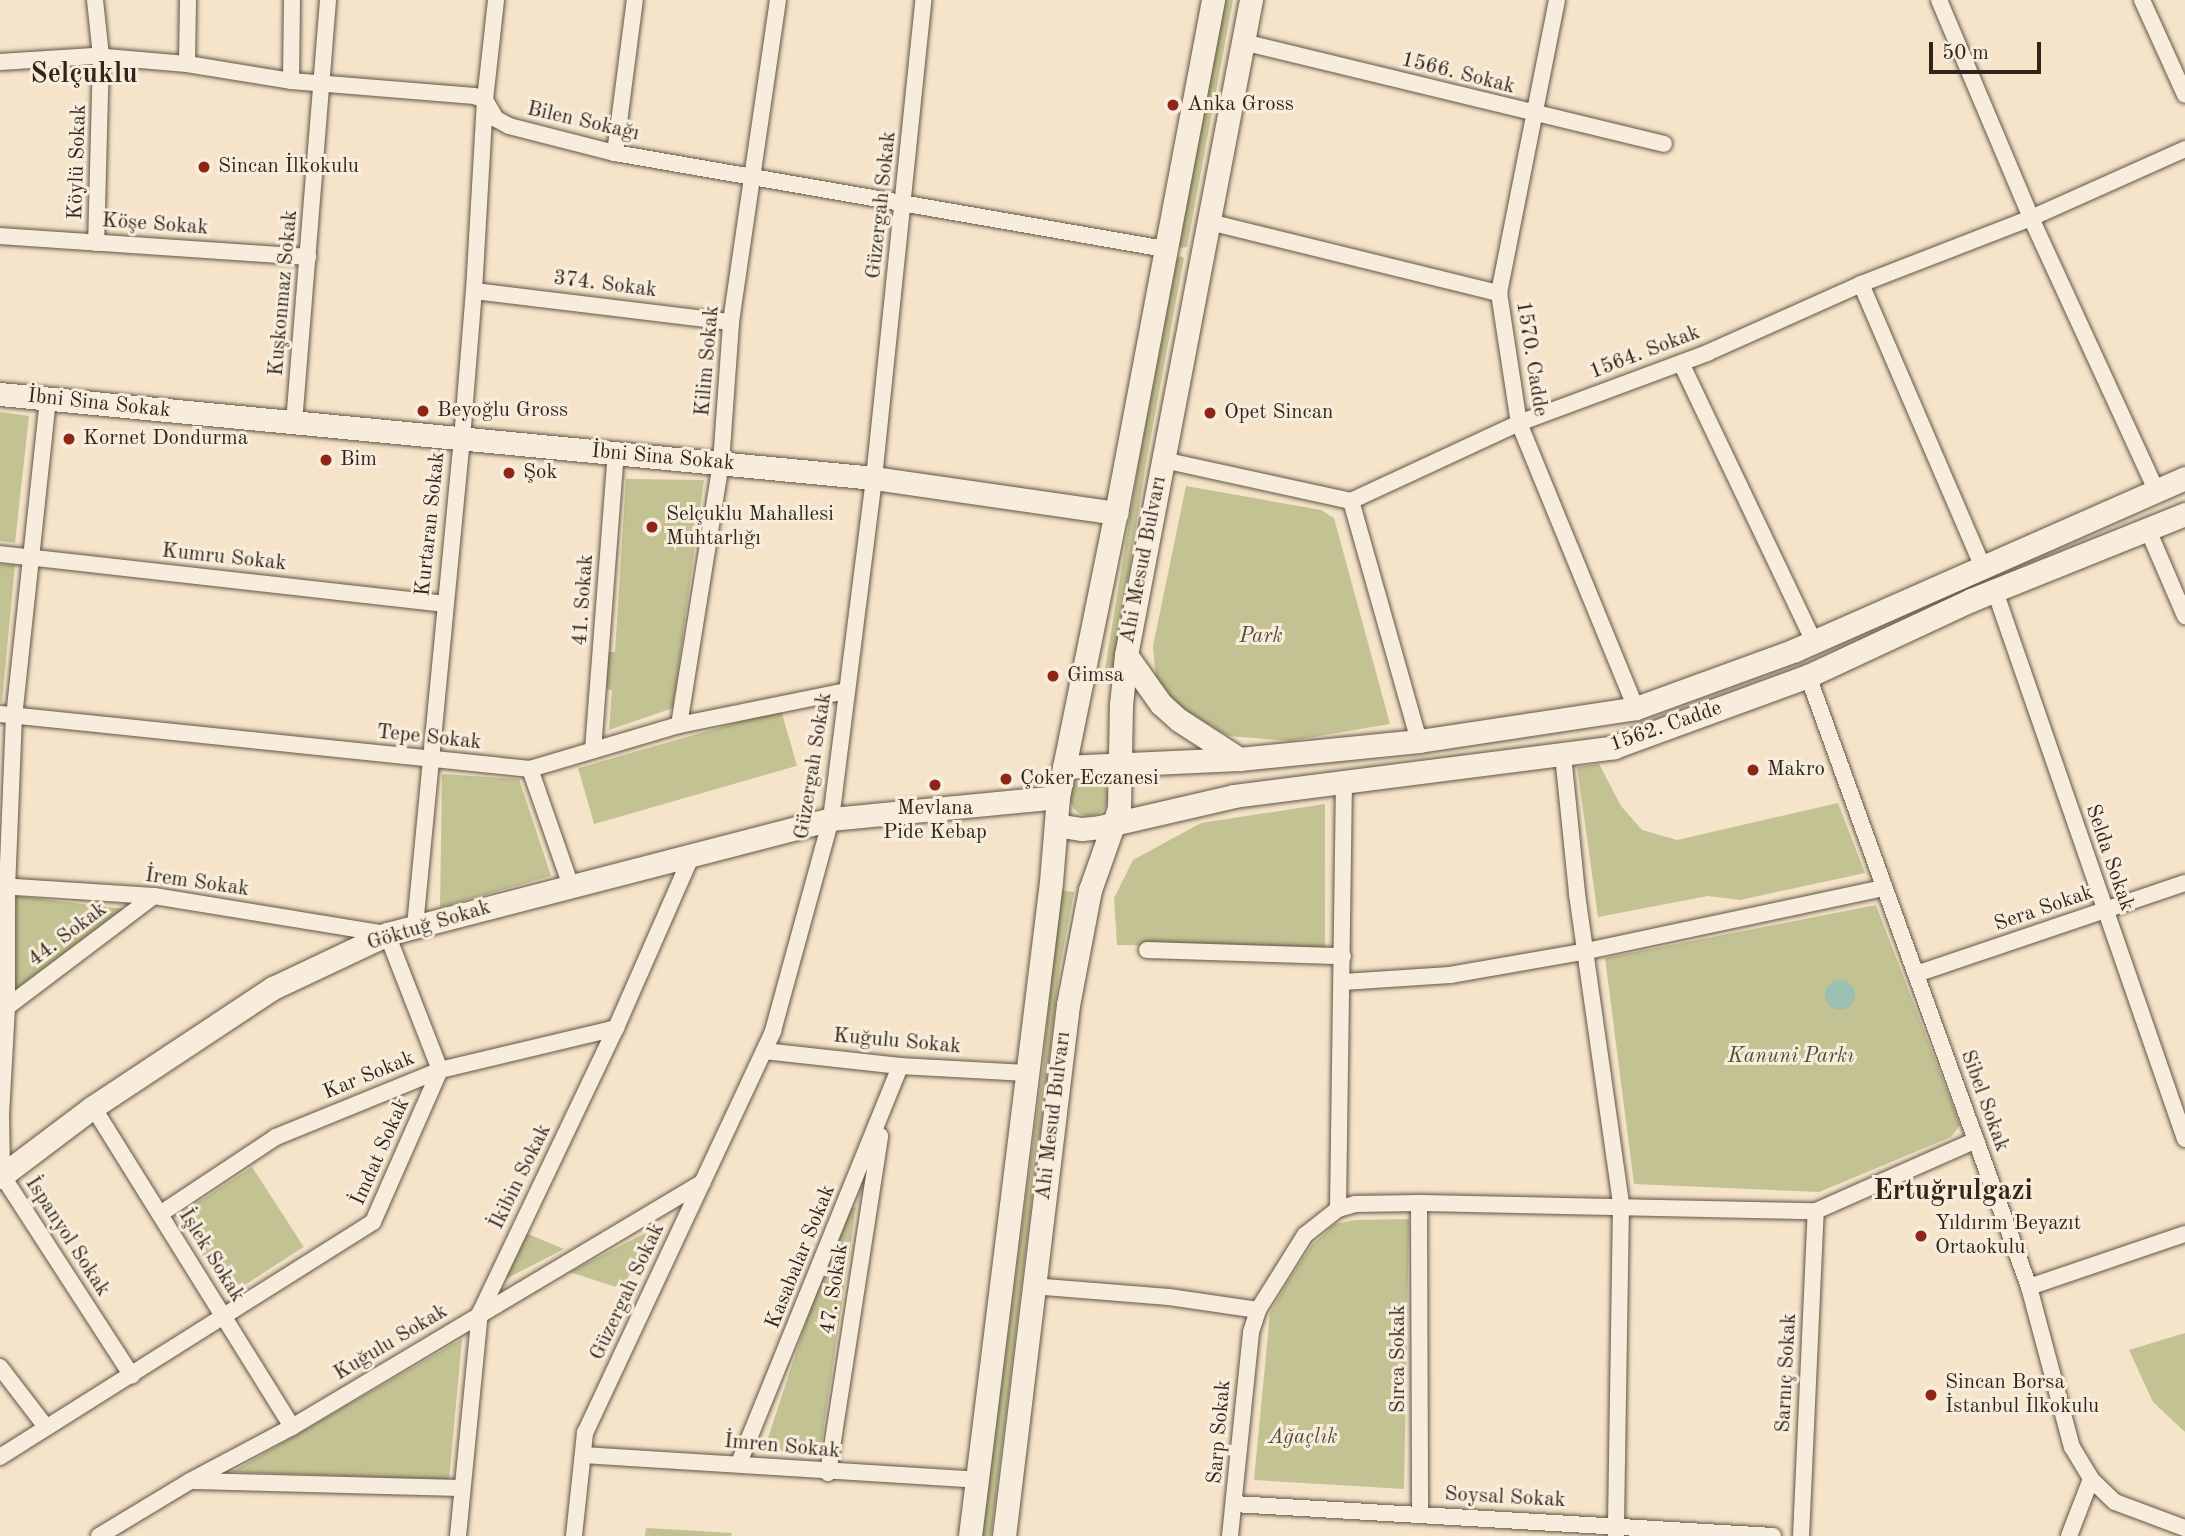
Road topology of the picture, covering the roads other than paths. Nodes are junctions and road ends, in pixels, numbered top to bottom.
1 (94, 0) edge
2 (188, 0) edge
3 (292, 0) edge
4 (328, 0) edge
5 (496, 0) edge
6 (635, 0) edge
7 (778, 0) edge
8 (923, 0) edge
9 (1213, 0) edge
10 (1251, 0) edge
11 (1557, 0) edge
12 (1939, 0) edge
13 (2142, 0) edge
14 (1243, 42) junction
15 (101, 56) junction
16 (0, 62) edge
17 (187, 64) junction
18 (290, 81) junction
19 (322, 84) junction
20 (2185, 95) edge
21 (485, 100) junction
22 (1532, 113) junction
23 (1664, 144) dead end
24 (2185, 149) edge
25 (615, 153) junction
26 (752, 177) junction
27 (904, 204) junction
28 (2031, 218) junction
29 (1209, 222) junction
30 (0, 236) edge
31 (96, 243) junction
32 (1165, 249) junction
33 (308, 257) junction
34 (1861, 284) junction
35 (474, 290) junction
36 (1499, 293) junction
37 (732, 322) junction
38 (1681, 363) junction
39 (0, 394) edge
40 (48, 399) junction
41 (294, 422) junction
42 (1519, 423) junction
43 (462, 439) junction
44 (616, 453) junction
45 (1163, 460) junction
46 (721, 463) junction
47 (874, 478) junction
48 (2185, 478) edge
49 (2156, 490) junction
50 (1351, 501) junction
51 (1116, 513) junction
52 (2185, 514) edge
53 (2148, 530) junction
54 (0, 554) edge
55 (31, 557) junction
56 (1983, 567) junction
57 (1996, 591) junction
58 (444, 604) junction
59 (2185, 616) edge
60 (1814, 642) junction
61 (1126, 655) junction
62 (1808, 676) junction
63 (846, 691) junction
64 (1636, 708) junction
65 (7, 715) edge
66 (679, 725) junction
67 (1419, 741) junction
68 (593, 750) junction
69 (1563, 755) junction
70 (429, 759) junction
71 (1239, 759) junction
72 (1121, 764) junction
73 (1064, 767) junction
74 (530, 769) junction
75 (1344, 780) junction
76 (1058, 797) junction
77 (831, 818) junction
78 (1115, 824) junction
79 (1056, 825) junction
80 (692, 855) junction
81 (2185, 883) edge
82 (3, 886) edge
83 (572, 886) junction
84 (1885, 888) junction
85 (154, 895) junction
86 (2105, 911) junction
87 (415, 926) junction
88 (387, 934) junction
89 (1147, 950) dead end
90 (1587, 951) junction
91 (1343, 957) junction
92 (1916, 974) junction
93 (1343, 982) junction
94 (7, 1007) junction
95 (616, 1028) junction
96 (764, 1051) junction
97 (900, 1066) junction
98 (440, 1070) junction
99 (1027, 1073) junction
100 (93, 1107) junction
101 (2180, 1108) edge
102 (883, 1111) junction
103 (2185, 1139) edge
104 (1976, 1140) junction
105 (1, 1176) edge
106 (703, 1182) junction
107 (1419, 1203) junction
108 (1621, 1205) junction
109 (1338, 1209) junction
110 (1816, 1211) junction
111 (160, 1214) junction
112 (2185, 1234) edge
113 (1032, 1286) junction
114 (2029, 1287) junction
115 (1258, 1310) junction
116 (480, 1313) junction
117 (224, 1317) junction
118 (0, 1367) edge
119 (132, 1376) junction
120 (46, 1427) junction
121 (292, 1427) junction
122 (583, 1455) junction
123 (0, 1457) edge
124 (739, 1463) junction
125 (828, 1473) junction
126 (2091, 1479) junction
127 (977, 1480) junction
128 (190, 1481) junction
129 (463, 1488) junction
130 (1234, 1504) junction
131 (1420, 1515) junction
132 (2185, 1528) edge
133 (1616, 1530) edge
134 (99, 1536) edge
135 (458, 1536) edge
136 (574, 1536) edge
137 (970, 1536) edge
138 (1004, 1536) edge
139 (1230, 1536) edge
140 (1773, 1536) edge
141 (1801, 1536) edge
142 (2068, 1536) edge

1 - 15 street, Köylü Sokak
2 - 17 street
3 - 18 street
4 - 19 street, Kuşkonmaz Sokak
5 - 21 street, Kurtaran Sokak
6 - 25 street
7 - 26 street, Kilim Sokak
8 - 27 street, Güzergah Sokak
9 - 32 main road, Ahi Mesud Bulvarı
10 - 14 main road, Ahi Mesud Bulvarı
11 - 22 street, 1570. Cadde
12 - 28 street
13 - 20 street
14 - 22 street, 1566. Sokak
14 - 29 main road, Ahi Mesud Bulvarı
15 - 16 street
15 - 17 street
15 - 31 street, Köylü Sokak
17 - 18 street
18 - 19 street
19 - 21 street
19 - 33 street, Kuşkonmaz Sokak
21 - 25 street, Bilen Sokağı
21 - 35 street, Kurtaran Sokak
22 - 23 street, 1566. Sokak
22 - 36 street, 1570. Cadde
24 - 28 street, 1564. Sokak
25 - 26 street, Bilen Sokağı
26 - 27 street, Bilen Sokağı
26 - 37 street, Kilim Sokak
27 - 32 street, Bilen Sokağı
27 - 47 street, Güzergah Sokak
28 - 34 street, 1564. Sokak
28 - 49 street
29 - 36 street
29 - 45 main road, Ahi Mesud Bulvarı
30 - 31 street, Köşe Sokak
31 - 33 street, Köşe Sokak
32 - 51 main road, Ahi Mesud Bulvarı
33 - 41 street, Kuşkonmaz Sokak
34 - 38 street, 1564. Sokak
34 - 56 street
35 - 37 street, 374. Sokak
35 - 43 street, Kurtaran Sokak
36 - 42 street, 1570. Cadde
37 - 46 street, Kilim Sokak
38 - 42 street, 1564. Sokak
38 - 60 street
39 - 40 main road, İbni Sina Sokak
40 - 41 main road, İbni Sina Sokak
40 - 55 street, İspanyol Sokak
41 - 43 main road, İbni Sina Sokak
42 - 50 street, 1564. Sokak
42 - 64 street, 1570. Cadde
43 - 44 main road, İbni Sina Sokak
43 - 58 street, Kurtaran Sokak
44 - 46 main road, İbni Sina Sokak
44 - 68 street, 41. Sokak
45 - 50 street
45 - 61 main road, Ahi Mesud Bulvarı
46 - 47 main road, İbni Sina Sokak
46 - 66 street, Kilim Sokak
47 - 51 main road, İbni Sina Sokak
47 - 63 street, Güzergah Sokak
48 - 49 main road, 1562. Cadde
49 - 56 main road, 1562. Cadde
50 - 67 street
51 - 73 main road, Ahi Mesud Bulvarı
52 - 53 main road, 1562. Cadde
53 - 57 main road, 1562. Cadde
53 - 59 street
54 - 55 street, Kumru Sokak
55 - 58 street, Kumru Sokak
55 - 65 street, İspanyol Sokak
56 - 60 main road, 1562. Cadde
57 - 62 main road, 1562. Cadde
57 - 86 street, Selda Sokak
58 - 70 street, Kurtaran Sokak
60 - 64 main road, 1562. Cadde
61 - 71 main road
61 - 72 main road, Ahi Mesud Bulvarı
62 - 69 main road, 1562. Cadde
62 - 84 street, Sibel Sokak
63 - 66 street, Tepe Sokak
63 - 77 street, Güzergah Sokak
64 - 67 main road, 1562. Cadde
65 - 70 street, Tepe Sokak
65 - 82 street, İspanyol Sokak
66 - 68 street, Tepe Sokak
67 - 71 main road, 1562. Cadde
68 - 74 street, Tepe Sokak
69 - 75 main road, 1562. Cadde
69 - 90 street
70 - 74 street, Tepe Sokak
70 - 87 street, Kurtaran Sokak
71 - 72 main road, 1562. Cadde
72 - 73 main road, 1562. Cadde
72 - 78 main road, Ahi Mesud Bulvarı
73 - 76 main road, Ahi Mesud Bulvarı
74 - 83 street
75 - 78 main road, 1562. Cadde
75 - 91 street
76 - 77 main road, Göktuğ Sokak
76 - 79 main road, Ahi Mesud Bulvarı
77 - 80 main road, Göktuğ Sokak
77 - 96 street, Güzergah Sokak
78 - 79 main road, 1562. Cadde
78 - 113 main road, Ahi Mesud Bulvarı
79 - 99 main road, Ahi Mesud Bulvarı
80 - 83 main road, Göktuğ Sokak
80 - 95 street, İkibin Sokak
81 - 86 street, Sera Sokak
82 - 85 street, İrem Sokak
82 - 94 street, İspanyol Sokak
83 - 87 main road, Göktuğ Sokak
84 - 90 street
84 - 92 street, Sibel Sokak
85 - 88 street, İrem Sokak
85 - 94 street, 44. Sokak
86 - 92 street, Sera Sokak
86 - 101 street, Selda Sokak
87 - 88 main road, Göktuğ Sokak
88 - 98 street
88 - 100 main road, Göktuğ Sokak
89 - 91 street
90 - 93 street
90 - 108 street
91 - 93 street
92 - 104 street, Sibel Sokak
93 - 109 street
94 - 105 street, İspanyol Sokak
95 - 98 street, Kar Sokak
95 - 116 street, İkibin Sokak
96 - 97 street, Kuğulu Sokak
96 - 106 street, Güzergah Sokak
97 - 99 street, Kuğulu Sokak
97 - 102 street, Kasabalar Sokak
98 - 111 street, Kar Sokak
98 - 117 street, İmdat Sokak
99 - 127 main road, Ahi Mesud Bulvarı
100 - 105 main road, Göktuğ Sokak
100 - 111 street, İşlek Sokak
101 - 103 street, Selda Sokak
102 - 124 street, Kasabalar Sokak
102 - 125 street, 47. Sokak
104 - 110 street
104 - 114 street, Sibel Sokak
105 - 119 street, İspanyol Sokak
106 - 116 street, Kuğulu Sokak
106 - 122 street, Güzergah Sokak
107 - 108 street
107 - 109 street
107 - 131 street, Sırca Sokak
108 - 110 street
108 - 133 street
109 - 115 street, Sarp Sokak
110 - 141 street, Sarnıç Sokak
111 - 117 street, İşlek Sokak
112 - 114 street
113 - 115 street
113 - 138 main road, Ahi Mesud Bulvarı
114 - 126 street, Sibel Sokak
115 - 130 street, Sarp Sokak
116 - 121 street, Kuğulu Sokak
116 - 129 street, İkibin Sokak
117 - 119 street, İmdat Sokak
117 - 121 street, İşlek Sokak
118 - 120 street
119 - 120 street, İmdat Sokak
120 - 123 street, İmdat Sokak
121 - 128 street, Kuğulu Sokak
122 - 124 street, İmren Sokak
122 - 136 street, Güzergah Sokak
124 - 125 street, İmren Sokak
125 - 127 street, İmren Sokak
126 - 132 street, Sibel Sokak
126 - 142 street
127 - 137 main road, Ahi Mesud Bulvarı
128 - 129 street
128 - 134 street, Kuğulu Sokak
129 - 135 street, İkibin Sokak
130 - 131 street, Soysal Sokak
130 - 139 street, Sarp Sokak
131 - 133 street, Soysal Sokak
133 - 140 street, Soysal Sokak

